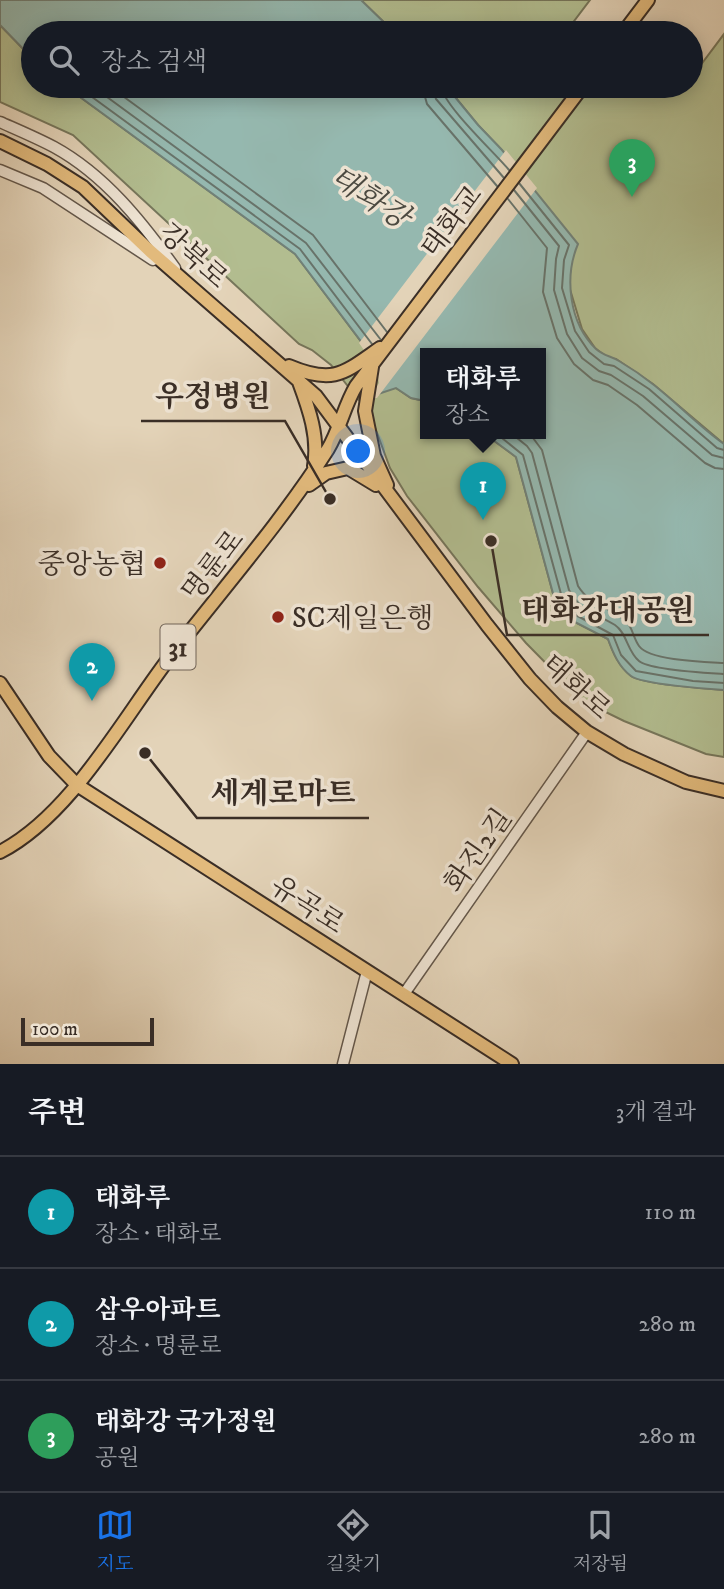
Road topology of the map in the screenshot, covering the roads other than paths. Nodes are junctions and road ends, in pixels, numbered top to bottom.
1 (648, 0) edge
2 (632, 21) edge
3 (574, 98) edge
4 (0, 122) edge
5 (0, 141) edge
6 (0, 170) edge
7 (184, 280) junction
8 (392, 340) junction
9 (277, 360) junction
10 (373, 364) junction
11 (298, 378) junction
12 (356, 386) joint
13 (338, 428) junction
14 (313, 472) junction
15 (387, 493) junction
16 (291, 502) junction
17 (396, 505) junction
18 (0, 683) edge
19 (587, 732) junction
20 (77, 785) junction
21 (724, 791) edge
22 (0, 852) edge
23 (367, 971) junction
24 (404, 994) junction
25 (343, 1064) edge
26 (512, 1064) edge

1 - 2 main road
3 - 8 main road, 태화교
4 - 7 street
5 - 7 main road, 강북로
6 - 7 street
7 - 9 main road, 강북로
8 - 9 main road
8 - 10 main road, 태화교
9 - 11 main road, 강북로
10 - 12 main road, 태화교
10 - 17 main road
11 - 13 main road, 강북로
11 - 14 main road
12 - 13 main road, 명륜로 / 31
13 - 14 main road, 명륜로 / 31
13 - 15 main road, 태화로
14 - 16 main road, 명륜로 / 31
15 - 16 main road
15 - 17 main road, 태화로
16 - 20 main road, 명륜로 / 31
17 - 19 main road, 태화로
18 - 20 main road, 유곡로
19 - 21 main road, 태화로
19 - 24 street, 화진2길
20 - 22 main road, 명륜로 / 31
20 - 23 main road, 유곡로
23 - 24 main road, 유곡로
23 - 25 street
24 - 26 main road, 유곡로

